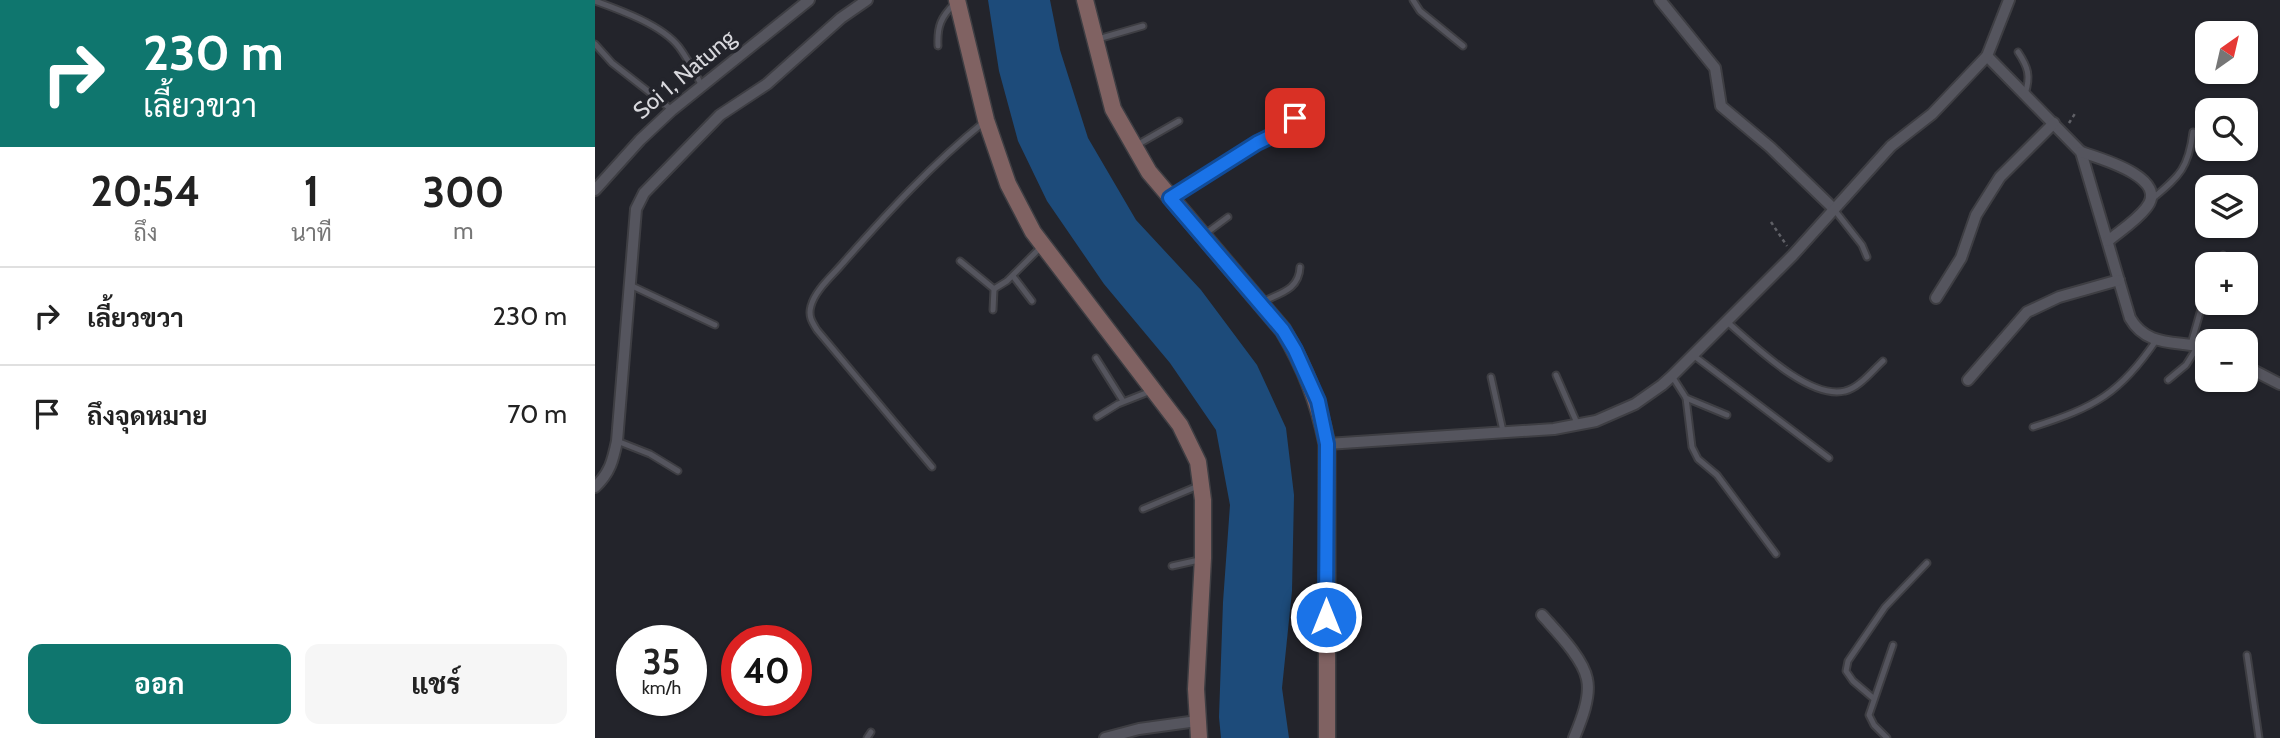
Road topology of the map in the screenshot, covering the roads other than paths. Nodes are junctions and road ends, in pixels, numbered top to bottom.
1 (809, 0) edge
2 (867, 0) edge
3 (1084, 0) edge
4 (1413, 0) edge
5 (1660, 0) edge
6 (2009, 0) edge
7 (595, 1) edge
8 (957, 1) edge
9 (1143, 26) dead end
10 (1095, 40) junction
11 (595, 44) edge
12 (937, 46) dead end
13 (1463, 46) dead end
14 (2018, 52) dead end
15 (1987, 56) junction
16 (702, 86) junction
17 (2025, 94) junction
18 (1297, 103) dead end
19 (672, 110) junction
20 (986, 120) junction
21 (1179, 121) dead end
22 (2054, 123) junction
23 (2193, 132) dead end
24 (1135, 146) junction
25 (2081, 152) junction
26 (595, 190) edge
27 (1170, 198) junction
28 (2151, 200) junction
29 (1833, 208) junction
30 (1228, 217) dead end
31 (1203, 236) junction
32 (2108, 241) junction
33 (1043, 245) junction
34 (1867, 257) dead end
35 (960, 261) dead end
36 (1300, 267) dead end
37 (1013, 276) junction
38 (2119, 280) junction
39 (630, 285) junction
40 (994, 289) junction
41 (1936, 298) dead end
42 (1032, 301) dead end
43 (1261, 303) junction
44 (993, 310) dead end
45 (1726, 321) junction
46 (715, 325) dead end
47 (2157, 339) junction
48 (2195, 345) edge
49 (2195, 351) edge
50 (1693, 355) junction
51 (1096, 358) dead end
52 (1882, 361) dead end
53 (2258, 373) edge
54 (1556, 374) dead end
55 (1672, 376) junction
56 (1491, 377) dead end
57 (1968, 380) dead end
58 (2168, 380) dead end
59 (2280, 384) edge
60 (1155, 390) junction
61 (1686, 398) junction
62 (1123, 401) junction
63 (1727, 415) dead end
64 (1097, 417) dead end
65 (1577, 424) junction
66 (2033, 427) dead end
67 (1503, 431) junction
68 (617, 441) junction
69 (1327, 444) junction
70 (1829, 458) dead end
71 (932, 467) dead end
72 (678, 471) dead end
73 (1201, 485) junction
74 (595, 487) edge
75 (1143, 509) dead end
76 (1776, 554) dead end
77 (1203, 558) junction
78 (1927, 563) dead end
79 (1172, 566) dead end
80 (1542, 615) dead end
81 (1893, 645) dead end
82 (2247, 655) dead end
83 (1873, 698) junction
84 (1197, 721) junction
85 (871, 732) dead end
86 (867, 738) edge
87 (1105, 738) edge
88 (1199, 738) edge
89 (1327, 738) edge
90 (1574, 738) edge
91 (1887, 738) edge
92 (2259, 738) edge

1 - 16 street, Soi 1, Natung
2 - 39 street
3 - 10 street
4 - 13 lane
5 - 29 street
6 - 15 street
7 - 16 lane
8 - 12 lane
8 - 20 street
9 - 10 lane
10 - 24 street
11 - 19 lane
14 - 17 lane
15 - 17 street
15 - 29 street
16 - 19 street, Soi 1, Natung
17 - 22 street
18 - 27 lane
19 - 26 street, Soi 1, Natung
20 - 33 street
20 - 71 lane
21 - 24 lane
22 - 25 street
22 - 41 street
23 - 28 lane
24 - 27 street
25 - 28 street
25 - 32 street
27 - 31 street
28 - 32 street
29 - 34 lane
29 - 45 street
30 - 31 lane
31 - 43 street
32 - 38 street
33 - 37 lane
33 - 60 street
35 - 40 lane
36 - 43 lane
37 - 40 lane
37 - 42 lane
38 - 47 street
38 - 57 street
39 - 46 lane
39 - 68 street
40 - 44 lane
43 - 69 street
45 - 50 street
45 - 52 lane
47 - 48 street
47 - 66 lane
49 - 58 lane
50 - 55 street
50 - 70 lane
51 - 62 lane
53 - 59 street
54 - 65 lane
55 - 61 lane
55 - 65 street
56 - 67 lane
60 - 62 lane
60 - 73 street
61 - 63 lane
61 - 76 lane
62 - 64 lane
65 - 67 street
67 - 69 street
68 - 72 lane
68 - 74 street
69 - 89 street
73 - 75 lane
73 - 77 street
77 - 79 lane
77 - 84 street
78 - 83 lane
80 - 90 street
81 - 83 lane
82 - 92 lane
83 - 91 lane
84 - 87 street
84 - 88 street
85 - 86 lane

